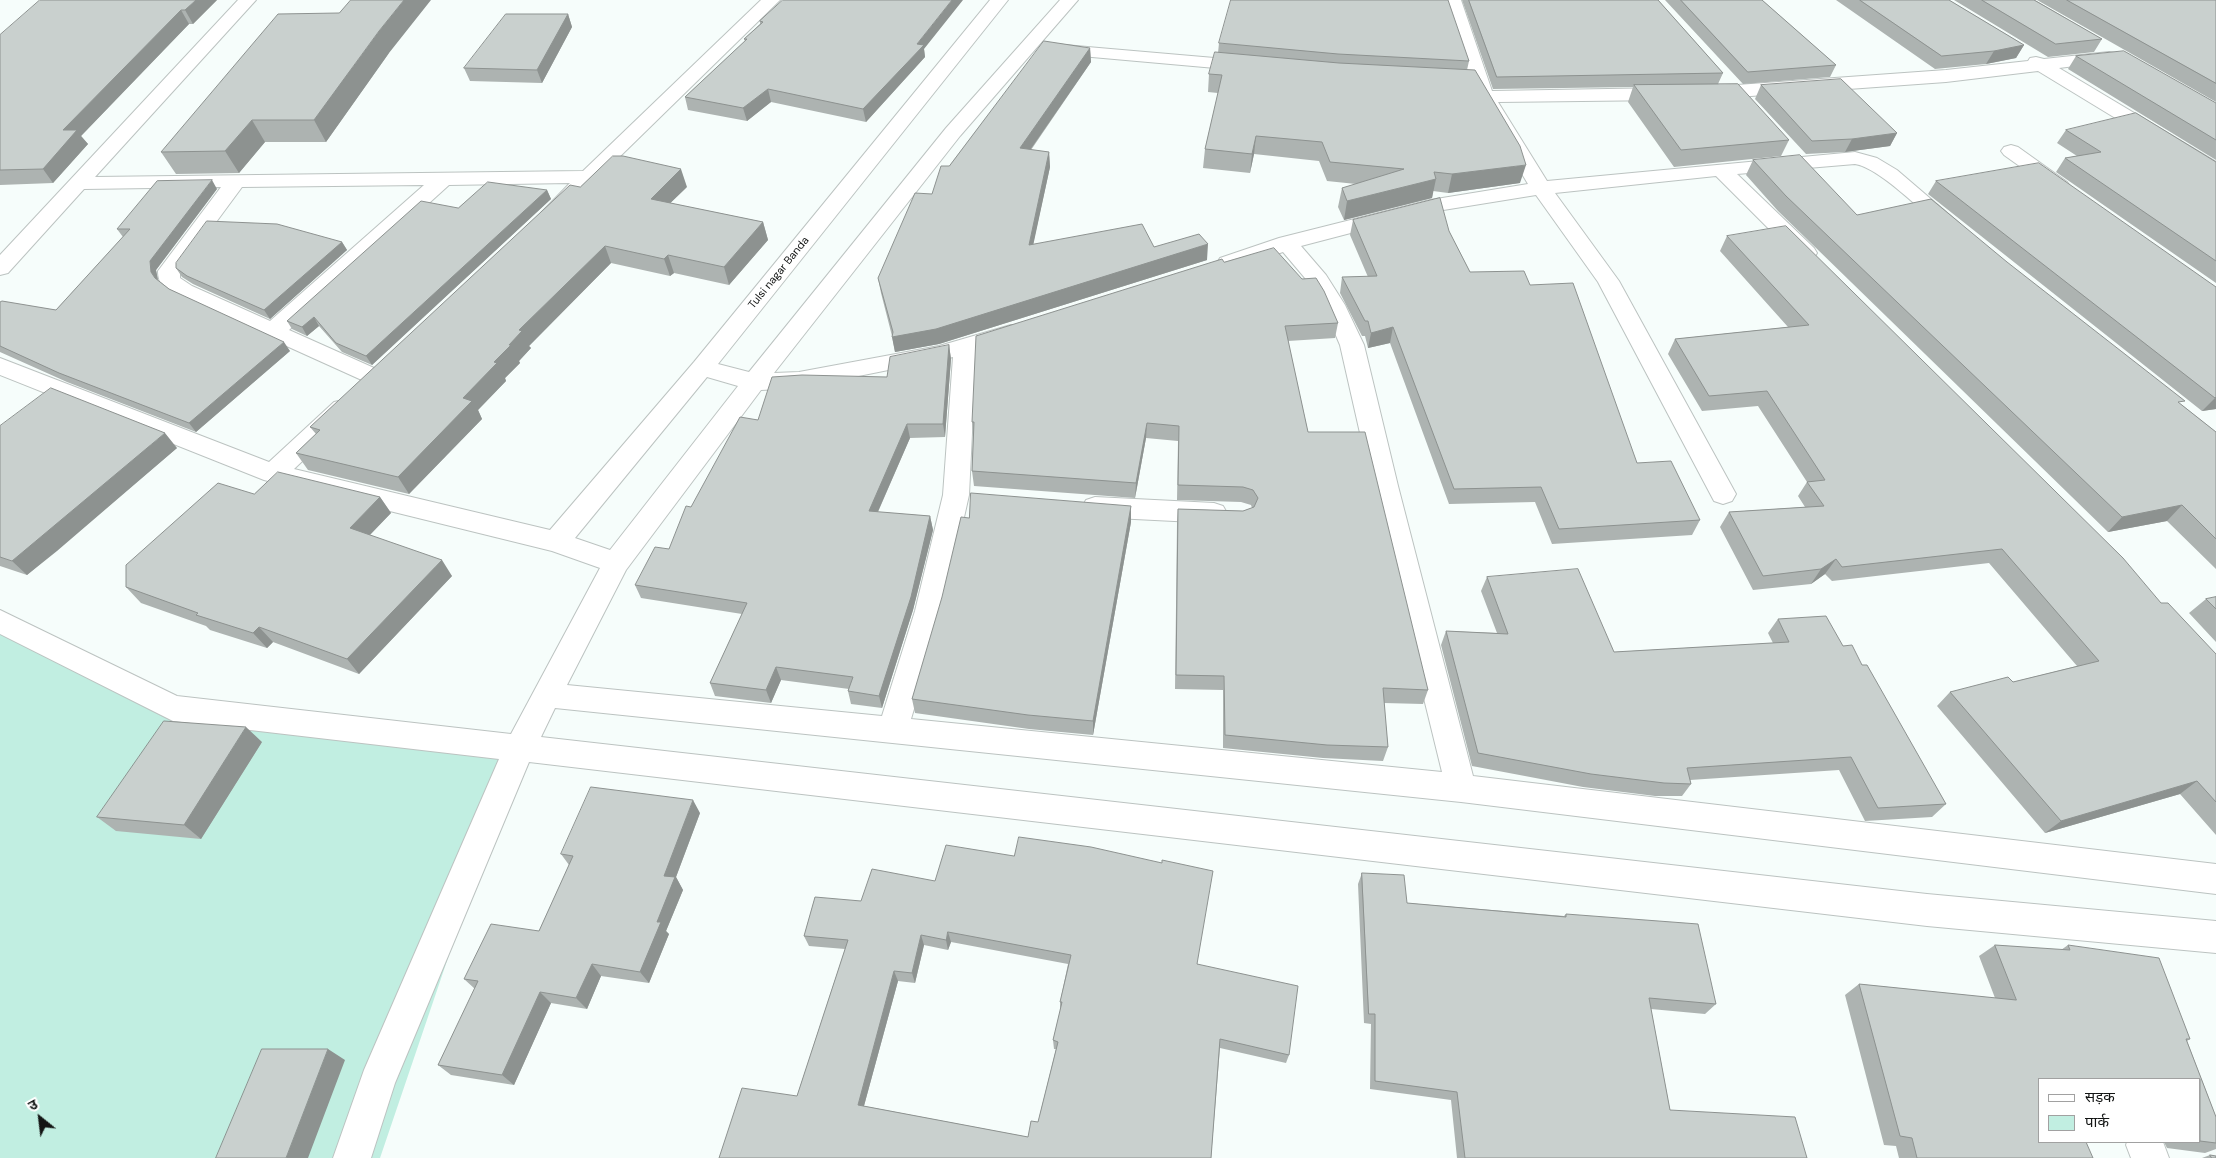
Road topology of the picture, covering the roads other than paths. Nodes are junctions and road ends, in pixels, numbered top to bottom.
1 (247, 0) edge
2 (771, 0) edge
3 (999, 0) edge
4 (1070, 0) edge
5 (1452, 0) edge
6 (2094, 42) edge
7 (1029, 46) junction
8 (2018, 51) edge
9 (2042, 66) junction
10 (1268, 68) edge
11 (1724, 78) dead end
12 (1475, 86) junction
13 (1737, 92) junction
14 (1750, 106) edge
15 (2011, 151) dead end
16 (1721, 170) junction
17 (2216, 171) edge
18 (590, 177) junction
19 (443, 179) junction
20 (236, 181) junction
21 (78, 183) junction
22 (1541, 188) junction
23 (2074, 196) edge
24 (540, 224) edge
25 (1968, 240) edge
26 (1287, 243) junction
27 (1820, 267) edge
28 (0, 268) edge
29 (1205, 270) edge
30 (1030, 326) edge
31 (273, 331) junction
32 (965, 345) junction
33 (0, 366) edge
34 (702, 368) junction
35 (754, 382) junction
36 (273, 473) junction
37 (1723, 494) dead end
38 (1073, 505) edge
39 (1241, 514) edge
40 (556, 542) junction
41 (616, 563) junction
42 (0, 621) edge
43 (547, 695) junction
44 (892, 731) junction
45 (519, 749) junction
46 (1461, 788) junction
47 (2216, 879) edge
48 (2216, 937) edge
49 (352, 1158) edge

1 - 21 street
2 - 18 street
3 - 34 street, Tulsi nagar Banda
4 - 7 street
5 - 12 street
6 - 9 street
7 - 10 street
7 - 35 street
8 - 9 street
9 - 13 street
9 - 17 street
11 - 13 street
12 - 13 street
12 - 22 street
13 - 14 street
15 - 23 street
16 - 22 street
16 - 25 street
16 - 27 street
18 - 19 street
18 - 24 street
19 - 20 street
19 - 31 street
20 - 21 street
20 - 31 street
21 - 28 street
22 - 26 street
22 - 37 street
26 - 29 street
26 - 46 street
30 - 32 street
31 - 36 street
32 - 35 street
32 - 44 street
33 - 36 street
34 - 35 street
34 - 40 street, Tulsi nagar Banda
35 - 41 street
36 - 40 street
38 - 39 street
40 - 41 street
41 - 43 street
42 - 45 street
43 - 44 street
43 - 45 street
44 - 46 street
45 - 48 street
45 - 49 street
46 - 47 street

